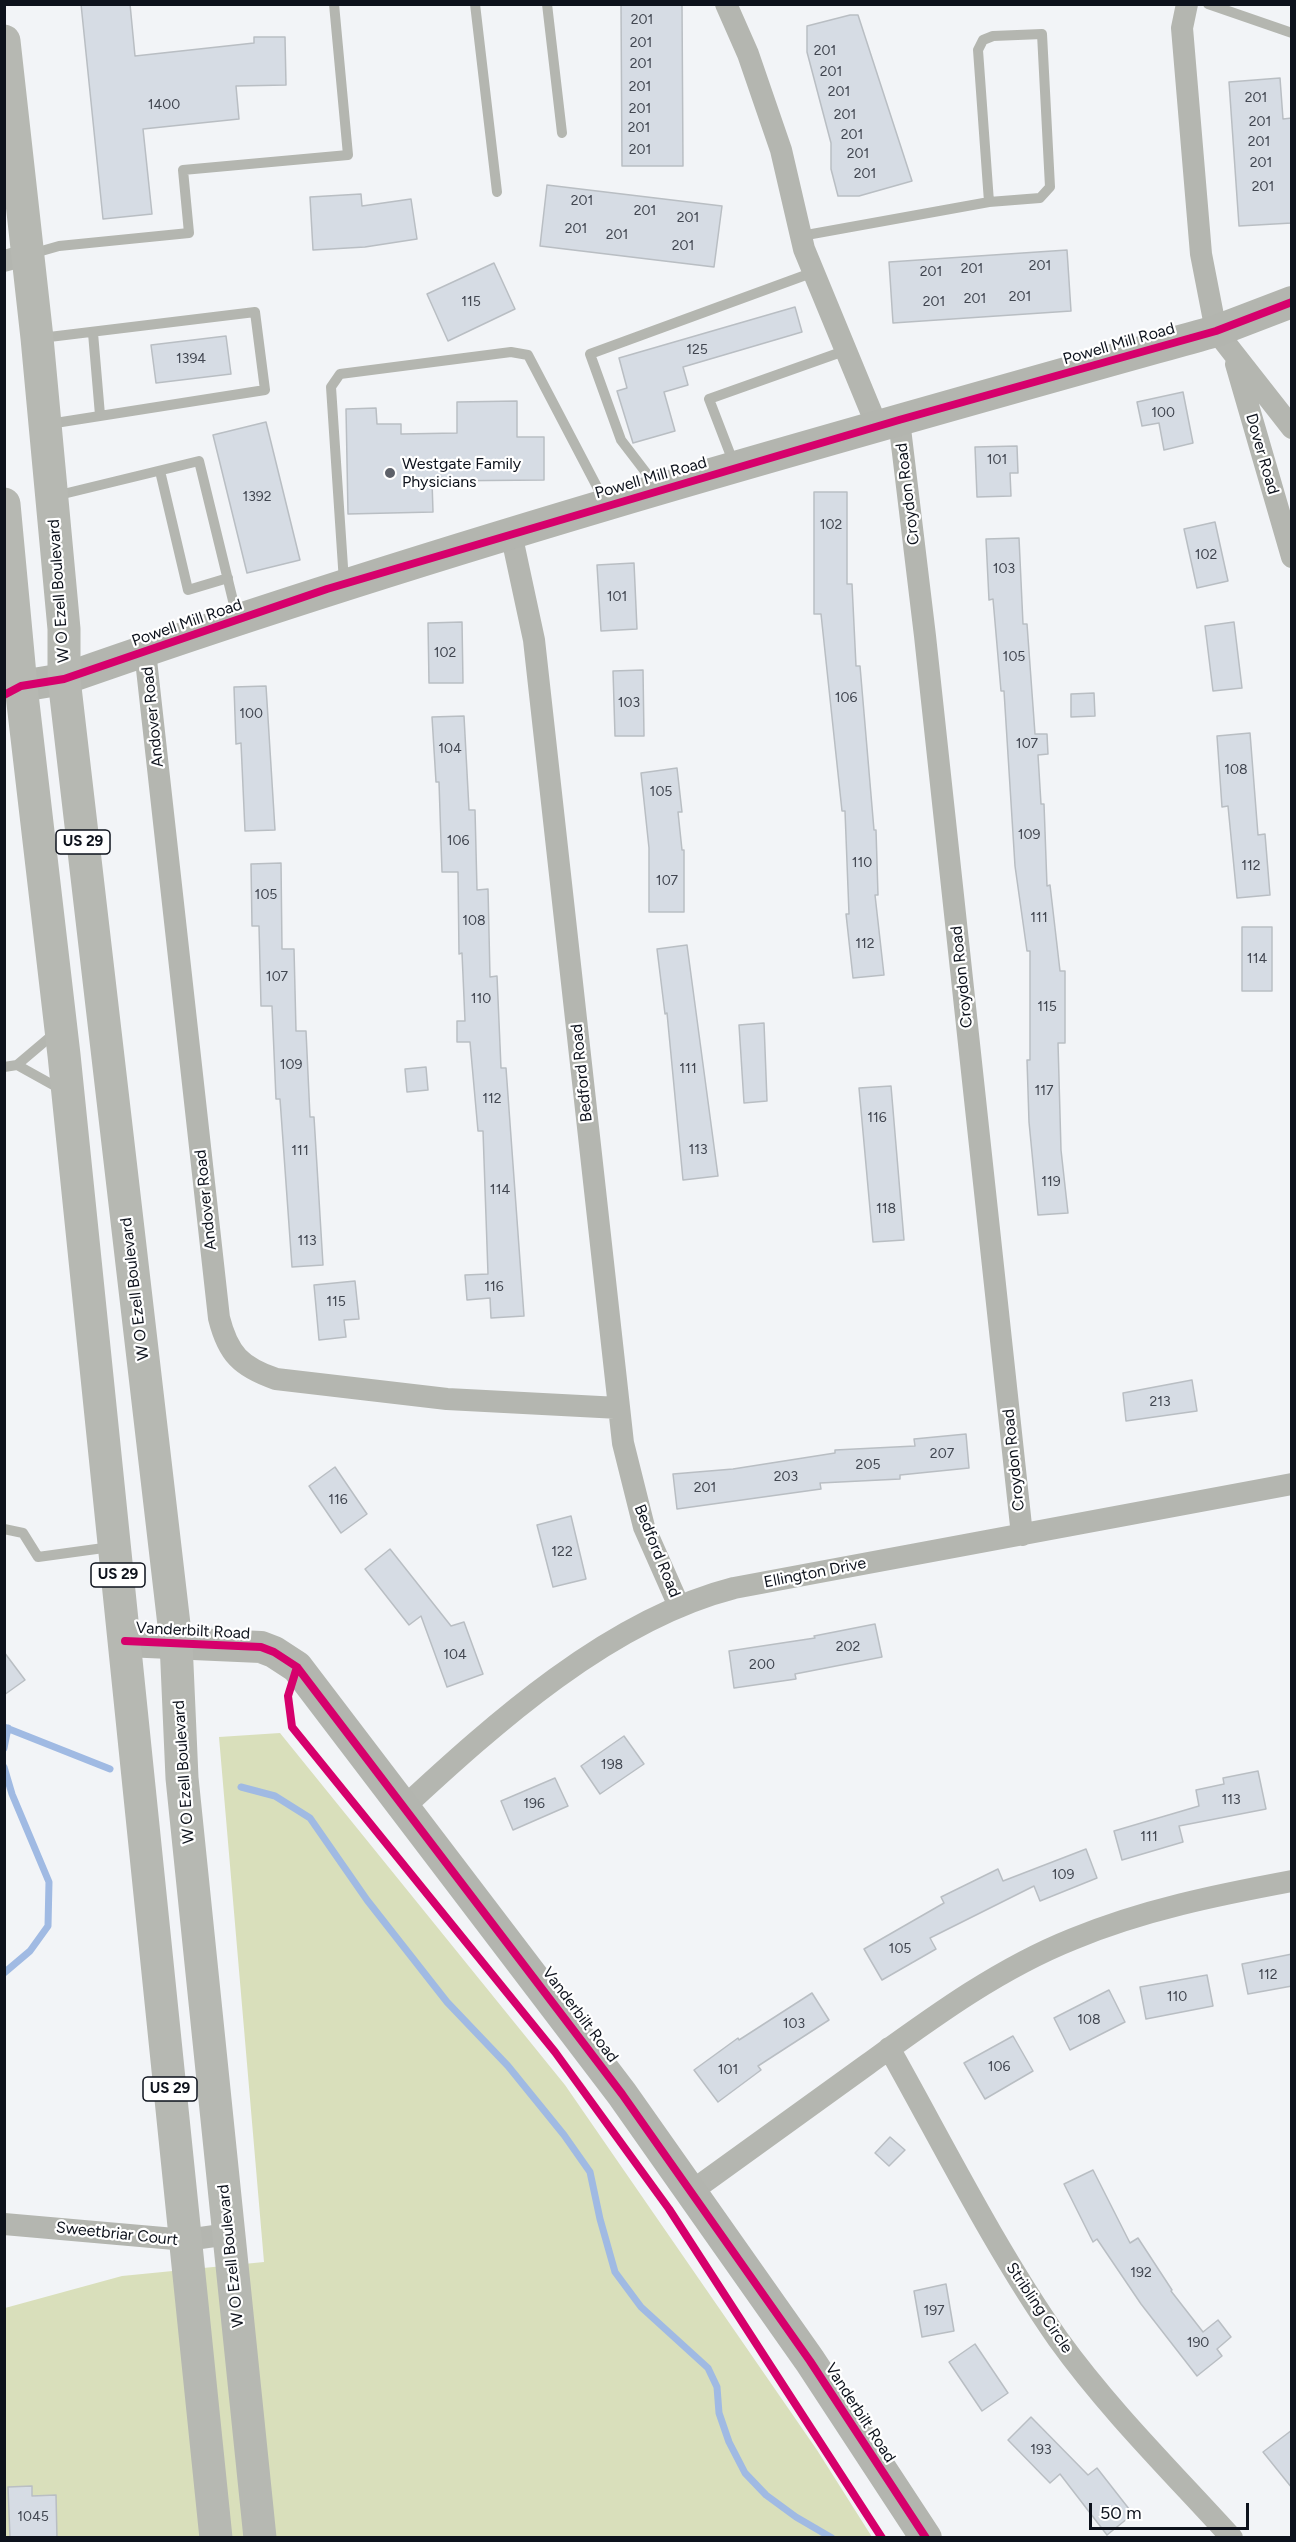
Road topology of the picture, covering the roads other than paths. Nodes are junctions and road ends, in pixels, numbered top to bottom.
1 (334, 4) edge
2 (474, 4) edge
3 (547, 4) edge
4 (726, 4) edge
5 (1187, 4) edge
6 (1208, 4) edge
7 (1292, 33) edge
8 (4, 41) edge
9 (562, 133) dead end
10 (497, 192) dead end
11 (989, 202) junction
12 (801, 236) junction
13 (15, 258) edge
14 (814, 272) junction
15 (1292, 302) edge
16 (93, 333) junction
17 (37, 339) junction
18 (1224, 341) junction
19 (847, 350) junction
20 (100, 415) junction
21 (888, 423) junction
22 (45, 424) junction
23 (1292, 428) edge
24 (736, 467) junction
25 (160, 471) junction
26 (660, 490) junction
27 (52, 496) junction
28 (4, 504) edge
29 (606, 505) junction
30 (511, 533) junction
31 (1292, 557) edge
32 (228, 578) junction
33 (344, 584) junction
34 (237, 620) junction
35 (145, 651) junction
36 (64, 679) junction
37 (13, 691) edge
38 (61, 1028) junction
39 (17, 1065) junction
40 (4, 1067) edge
41 (68, 1093) junction
42 (619, 1408) junction
43 (1292, 1484) edge
44 (4, 1529) edge
45 (1022, 1534) junction
46 (115, 1547) junction
47 (679, 1606) junction
48 (124, 1641) junction
49 (176, 1642) junction
50 (402, 1809) junction
51 (1292, 1881) edge
52 (889, 2048) junction
53 (692, 2191) junction
54 (4, 2224) edge
55 (229, 2234) junction
56 (186, 2240) junction
57 (216, 2538) edge
58 (260, 2538) edge
59 (926, 2538) edge
60 (1232, 2538) edge

1 - 13 lane
2 - 10 lane
3 - 9 lane
4 - 12 street, Croydon Road
5 - 18 street, Dover Road
6 - 7 lane
8 - 13 main road, W O Ezell Boulevard / US 29
11 - 11 lane
11 - 12 lane
12 - 14 street, Croydon Road
13 - 17 main road, W O Ezell Boulevard / US 29
14 - 19 street, Croydon Road
14 - 26 lane
15 - 18 street, Powell Mill Road
16 - 17 lane
16 - 20 lane
16 - 20 lane
17 - 22 main road, W O Ezell Boulevard / US 29
18 - 21 street, Powell Mill Road
18 - 23 street
18 - 31 street, Dover Road
19 - 21 street, Croydon Road
19 - 24 lane
20 - 22 lane
21 - 24 street, Powell Mill Road
21 - 45 street, Croydon Road
22 - 27 main road, W O Ezell Boulevard / US 29
24 - 26 street, Powell Mill Road
25 - 27 lane
25 - 32 lane
25 - 32 lane
26 - 29 street, Powell Mill Road
27 - 36 main road, W O Ezell Boulevard / US 29
28 - 37 main road, US 29
29 - 30 street, Powell Mill Road
29 - 33 lane
30 - 33 street, Powell Mill Road
30 - 42 street, Bedford Road
32 - 34 lane
33 - 34 street, Powell Mill Road
34 - 35 street, Powell Mill Road
35 - 36 street, Powell Mill Road
35 - 42 street, Andover Road
36 - 37 street, Powell Mill Road
36 - 49 main road, W O Ezell Boulevard / US 29
37 - 38 main road, US 29
38 - 39 lane
38 - 41 main road, US 29
39 - 40 lane
39 - 41 lane
41 - 46 main road, US 29
42 - 47 street, Bedford Road
43 - 45 street, Ellington Drive
44 - 46 lane
45 - 47 street, Ellington Drive
46 - 48 main road, US 29
47 - 50 street, Ellington Drive
48 - 49 street, Vanderbilt Road
48 - 56 main road, US 29
49 - 50 street, Vanderbilt Road
49 - 55 main road, W O Ezell Boulevard / US 29
50 - 53 street, Vanderbilt Road
51 - 52 street
52 - 53 street
52 - 60 street, Stribling Circle
53 - 59 street, Vanderbilt Road
54 - 56 street, Sweetbriar Court
55 - 56 street, Sweetbriar Court
55 - 58 main road, W O Ezell Boulevard / US 29
56 - 57 main road, US 29

